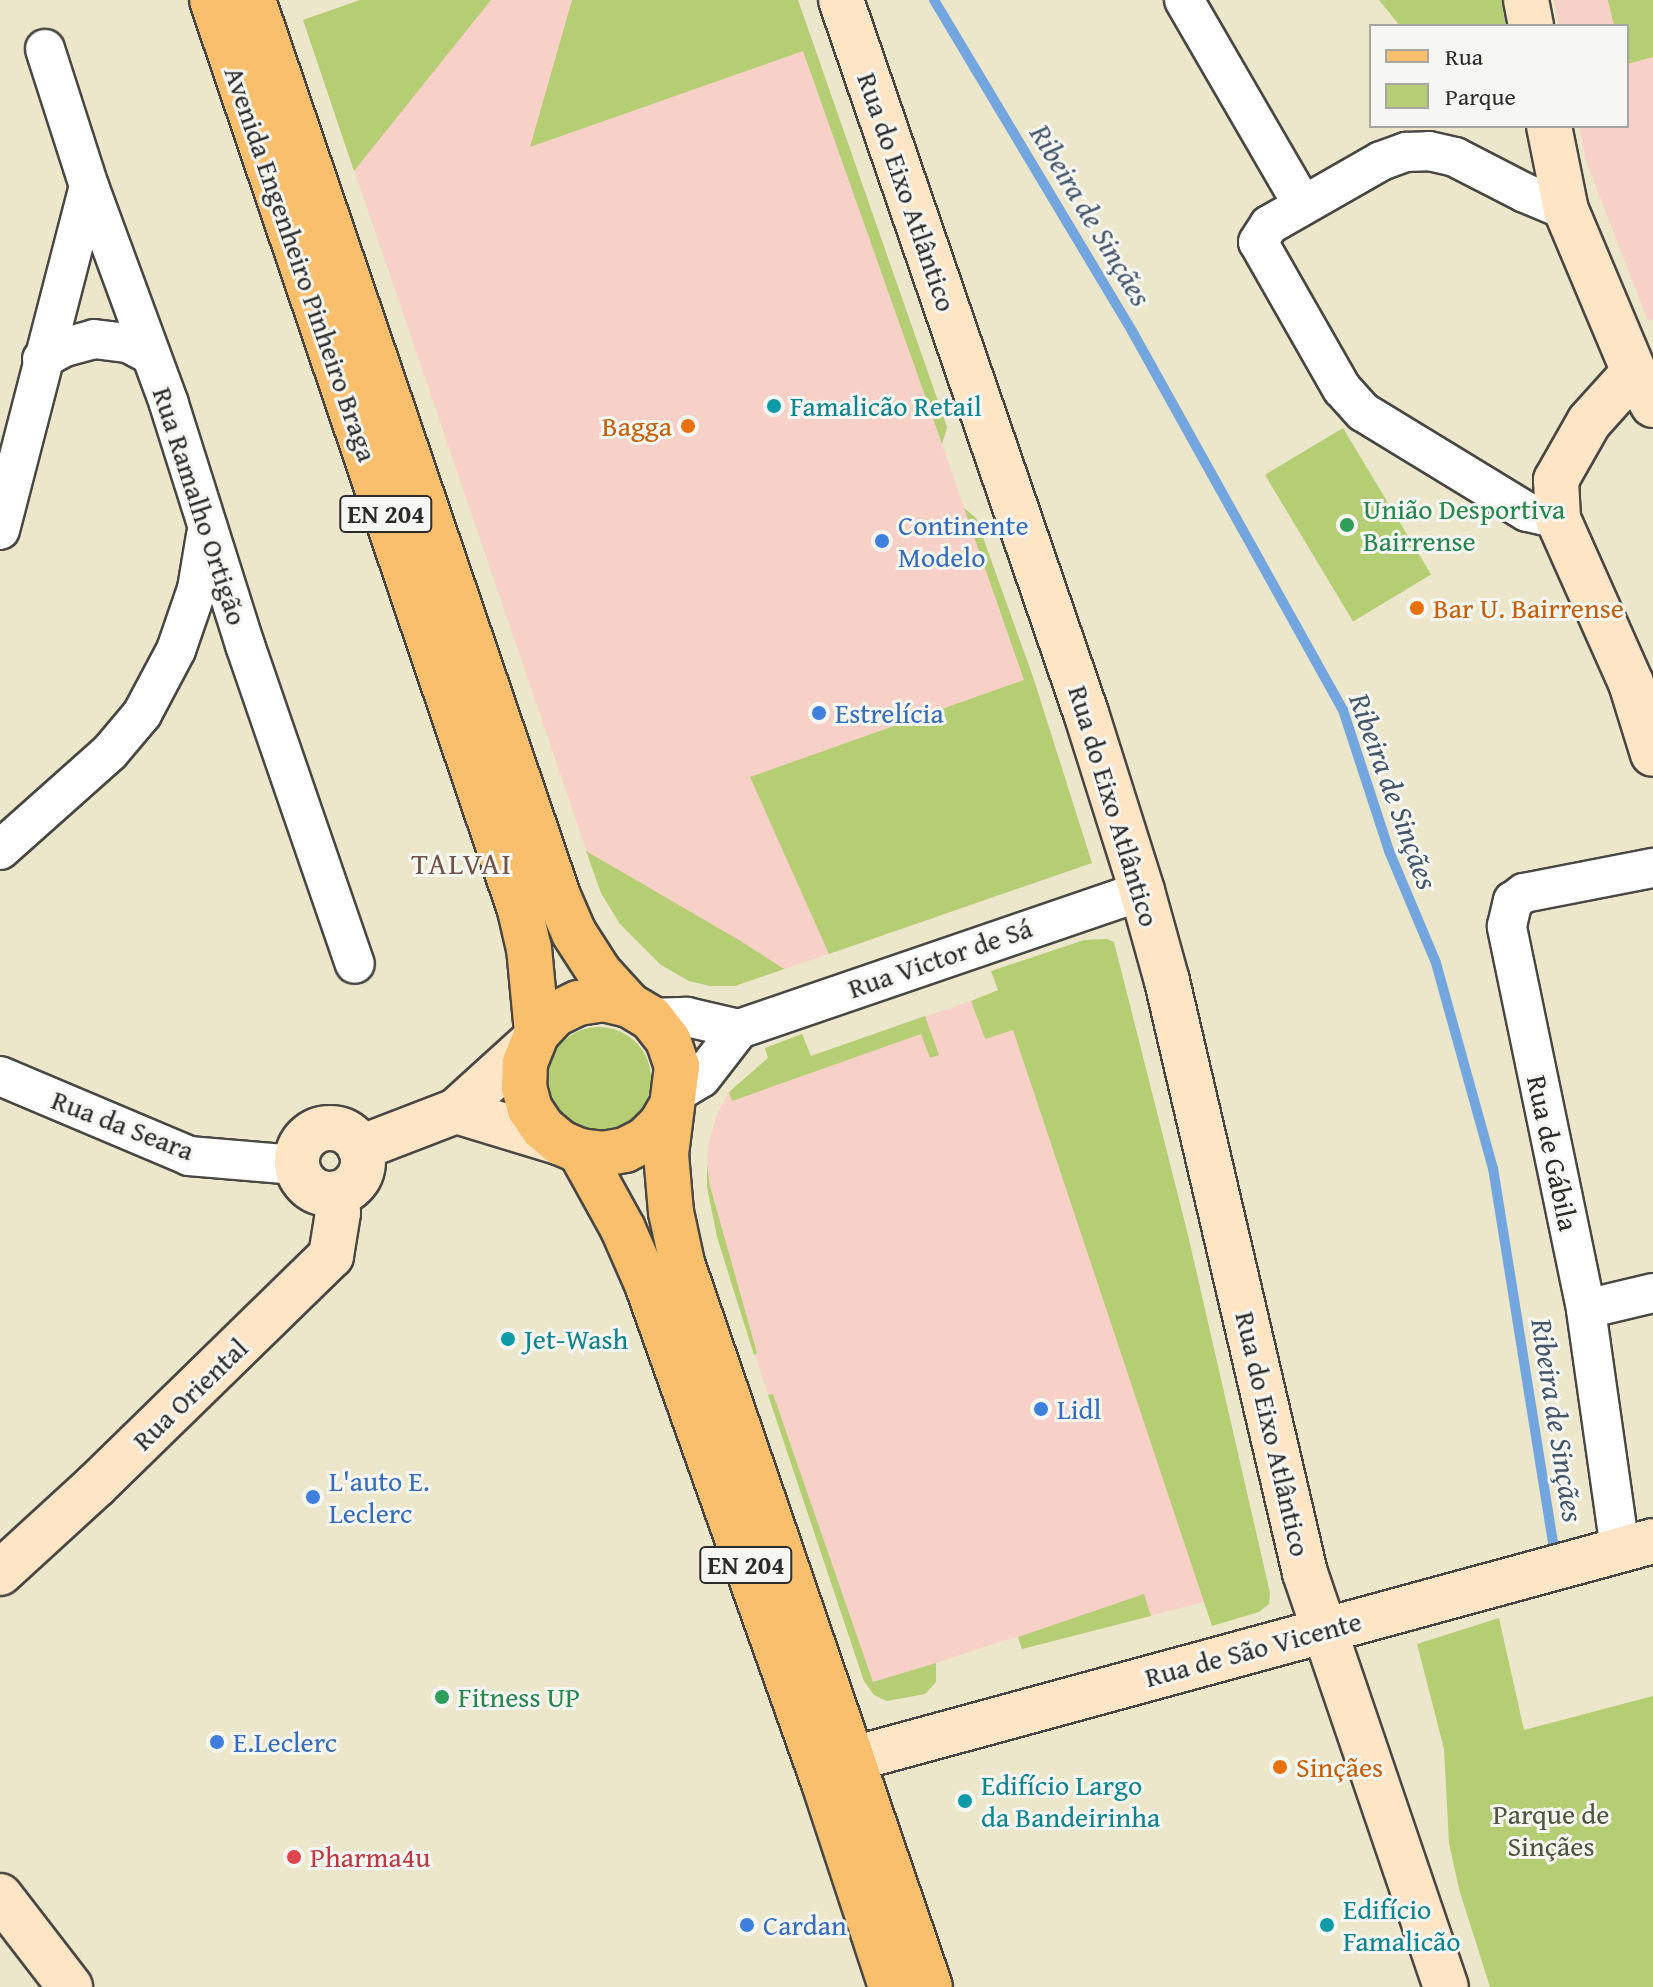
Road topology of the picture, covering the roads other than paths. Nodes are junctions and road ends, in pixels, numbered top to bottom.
1 (212, 0) edge
2 (253, 0) edge
3 (841, 0) edge
4 (1184, 0) edge
5 (1526, 0) edge
6 (1531, 24) edge
7 (45, 49) dead end
8 (1549, 128) edge
9 (89, 186) junction
10 (1303, 205) junction
11 (1566, 210) junction
12 (149, 354) junction
13 (42, 359) junction
14 (1644, 388) edge
15 (1558, 519) junction
16 (207, 525) junction
17 (0, 530) edge
18 (245, 645) junction
19 (176, 650) junction
20 (1653, 754) edge
21 (15, 827) edge
22 (0, 850) edge
23 (1653, 868) edge
24 (1142, 891) junction
25 (355, 964) dead end
26 (640, 1012) junction
27 (739, 1029) junction
28 (534, 1037) junction
29 (0, 1076) edge
30 (674, 1099) junction
31 (456, 1111) junction
32 (570, 1147) junction
33 (360, 1148) junction
34 (296, 1165) junction
35 (333, 1194) junction
36 (1653, 1293) edge
37 (1586, 1309) junction
38 (1636, 1545) edge
39 (0, 1573) edge
40 (1323, 1631) junction
41 (853, 1759) junction
42 (0, 1896) edge
43 (70, 1987) edge
44 (891, 1987) edge
45 (930, 1987) edge
46 (1446, 1987) edge

1 - 28 main road, Avenida Engenheiro Pinheiro Braga / EN 204
2 - 26 main road, Avenida Engenheiro Pinheiro Braga / EN 204
3 - 24 street, Rua do Eixo Atlântico
4 - 10 street
5 - 6 street
7 - 9 street, Rua Ramalho Ortigão
8 - 11 street
9 - 12 street, Rua Ramalho Ortigão
9 - 13 street
10 - 11 street
10 - 15 street
11 - 14 street
12 - 13 street
12 - 16 street, Rua Ramalho Ortigão
13 - 17 street
14 - 15 street
15 - 20 street
16 - 18 street, Rua Ramalho Ortigão
16 - 19 street
18 - 19 street
18 - 25 street, Rua Ramalho Ortigão
19 - 21 street
21 - 22 street
23 - 37 street, Rua de Gábila
24 - 27 street, Rua Victor de Sá
24 - 40 street, Rua do Eixo Atlântico
26 - 27 street
26 - 28 main road
26 - 30 main road, Avenida Engenheiro Pinheiro Braga / EN 204
27 - 30 street
28 - 31 street
28 - 32 main road, Avenida Engenheiro Pinheiro Braga / EN 204
29 - 34 street, Rua da Seara
30 - 32 main road
30 - 41 main road, Avenida Engenheiro Pinheiro Braga / EN 204
31 - 32 street
31 - 33 street
32 - 44 main road, Avenida Engenheiro Pinheiro Braga / EN 204
33 - 34 street
33 - 35 street
34 - 35 street
35 - 39 street, Rua Oriental
36 - 37 street
37 - 38 street, Rua de Gábila
38 - 40 street, Rua de São Vicente
40 - 41 street, Rua de São Vicente
40 - 46 street, Rua do Eixo Atlântico
41 - 45 main road, Avenida Engenheiro Pinheiro Braga / EN 204
42 - 43 street

